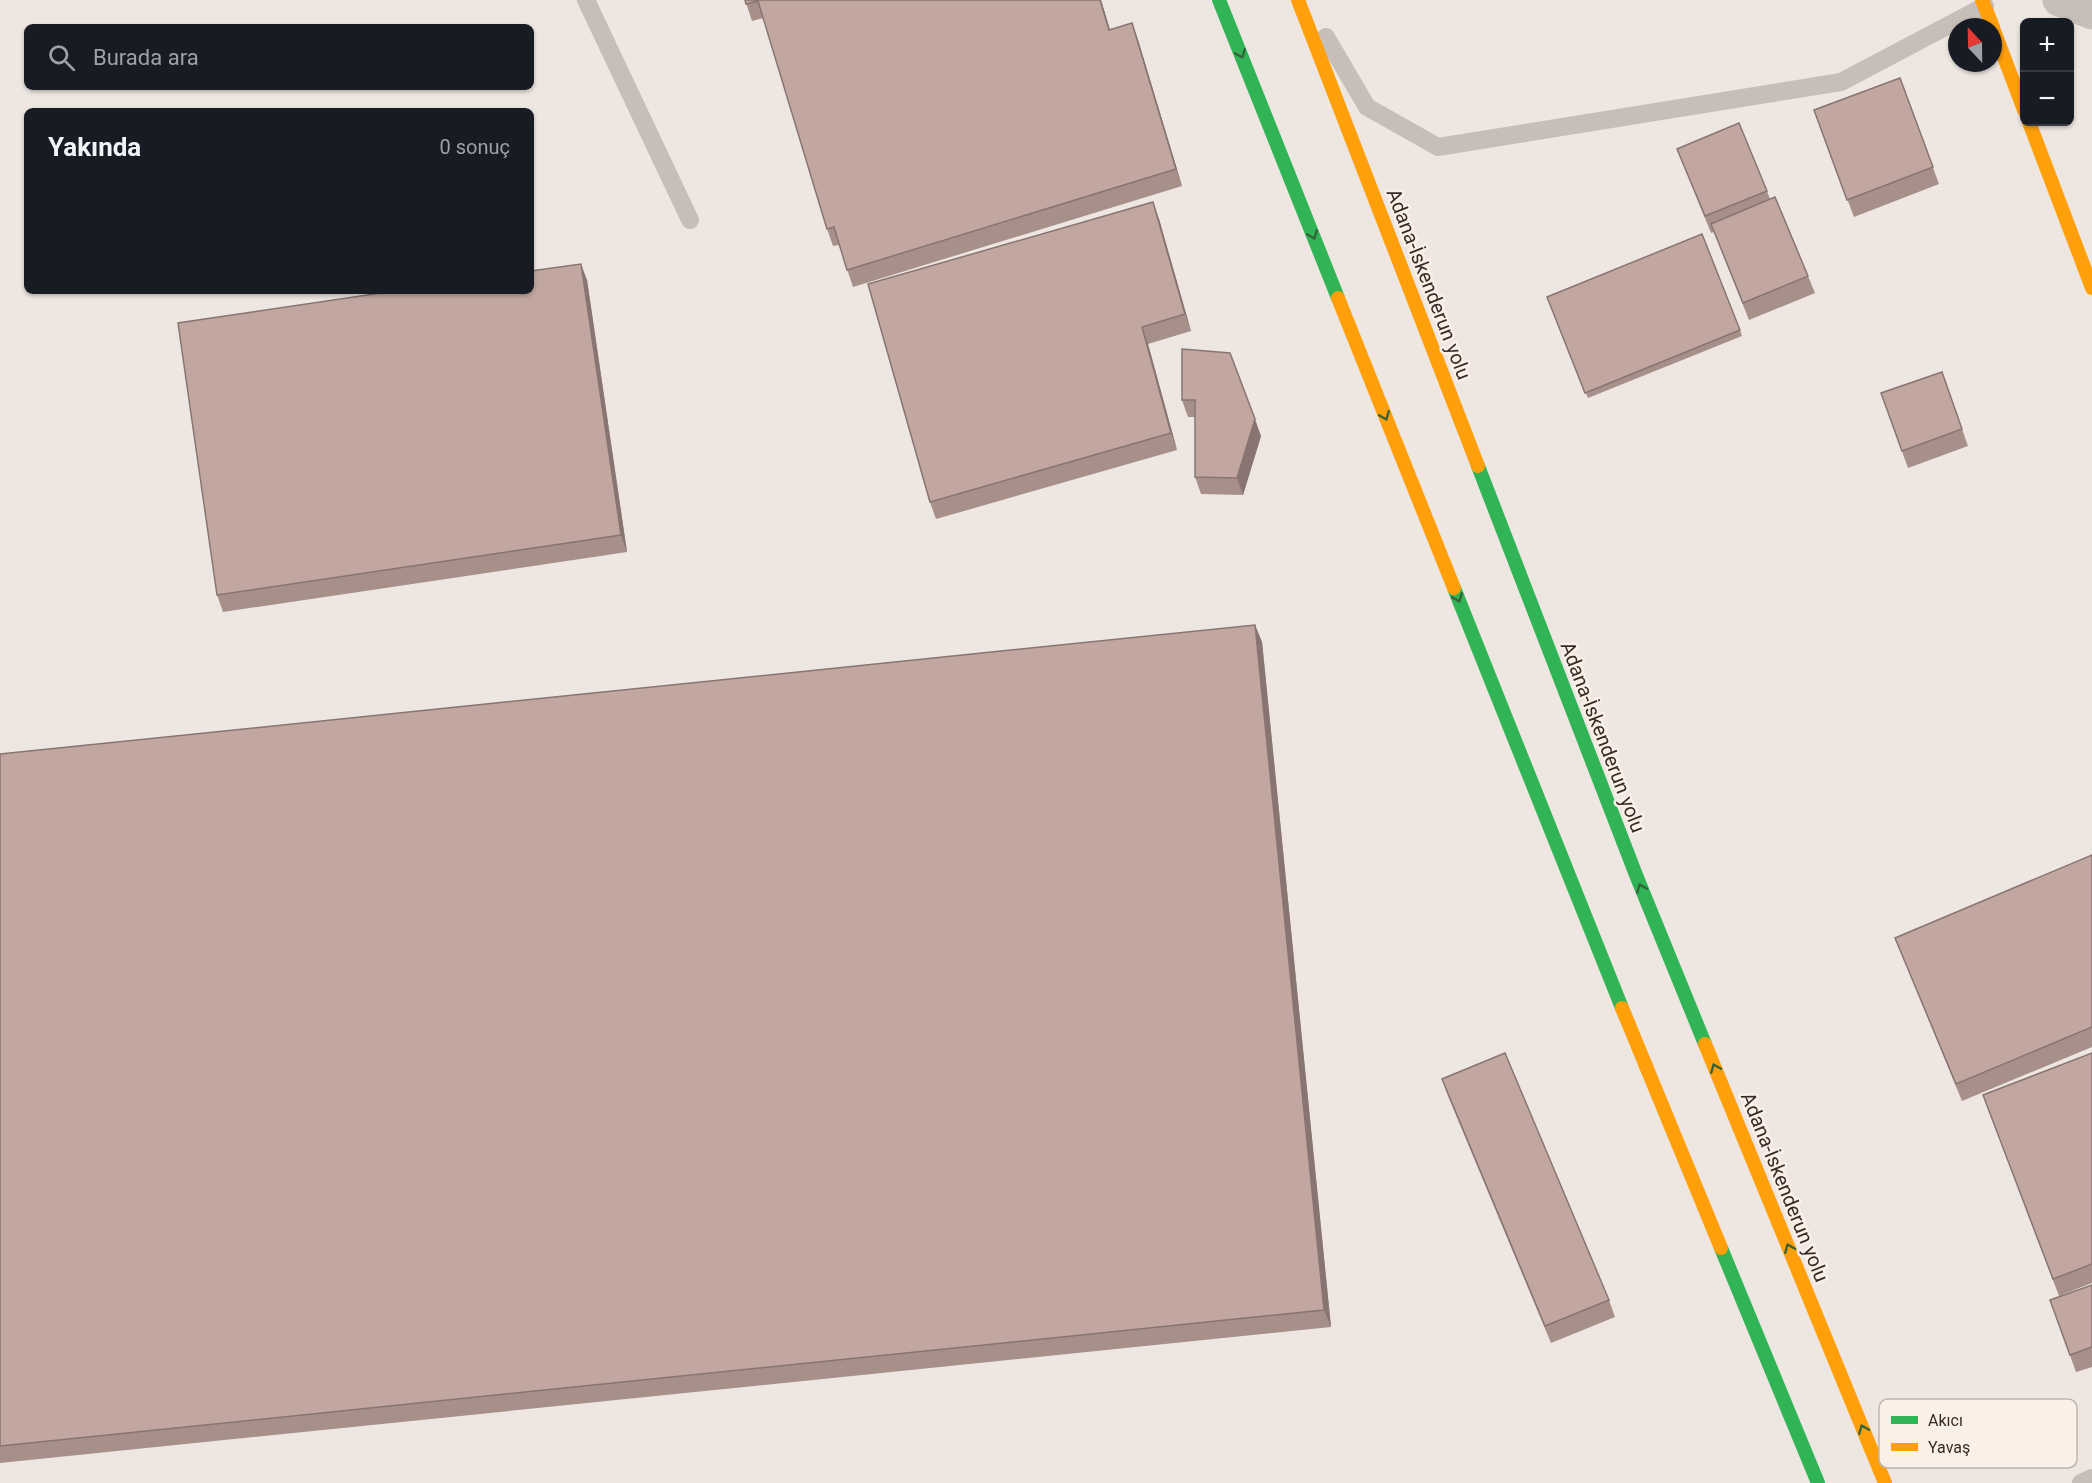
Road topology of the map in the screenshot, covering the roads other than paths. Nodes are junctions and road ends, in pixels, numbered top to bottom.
1 (586, 0) edge
2 (1219, 0) edge
3 (1298, 0) edge
4 (1304, 0) edge
5 (2059, 0) edge
6 (1991, 12) edge
7 (2092, 13) edge
8 (2020, 96) edge
9 (2031, 126) edge
10 (690, 220) dead end
11 (2092, 288) edge
12 (2092, 1478) edge
13 (1818, 1483) edge
14 (1885, 1483) edge
15 (2081, 1483) edge

1 - 10 lane
2 -> 13 main road
14 -> 3 main road, Adana-İskenderun yolu
4 - 6 lane
5 - 7 street
6 - 8 main road
9 - 11 main road
12 - 15 lane

